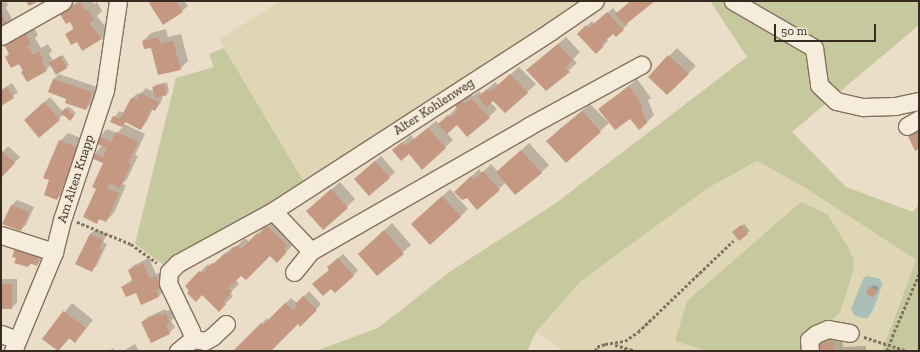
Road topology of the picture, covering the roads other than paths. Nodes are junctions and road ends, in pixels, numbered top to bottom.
1 (63, 1) edge
2 (118, 1) edge
3 (595, 1) edge
4 (733, 1) edge
5 (1, 36) edge
6 (641, 65) dead end
7 (919, 101) edge
8 (273, 211) junction
9 (1, 234) edge
10 (311, 251) junction
11 (54, 252) junction
12 (294, 272) dead end
13 (226, 324) dead end
14 (850, 333) road end
15 (1, 334) edge
16 (193, 339) junction
17 (15, 346) edge
18 (178, 351) edge
19 (810, 351) edge

1 - 5 street
2 - 11 street, Am Alten Knapp
3 - 8 street, Alter Kohlenweg
4 - 7 street
6 - 10 street
8 - 10 street
8 - 16 street, Alter Kohlenweg
9 - 11 street
10 - 12 street
11 - 17 street, Am Alten Knapp
13 - 16 street
14 - 19 street
15 - 17 street
16 - 18 street

